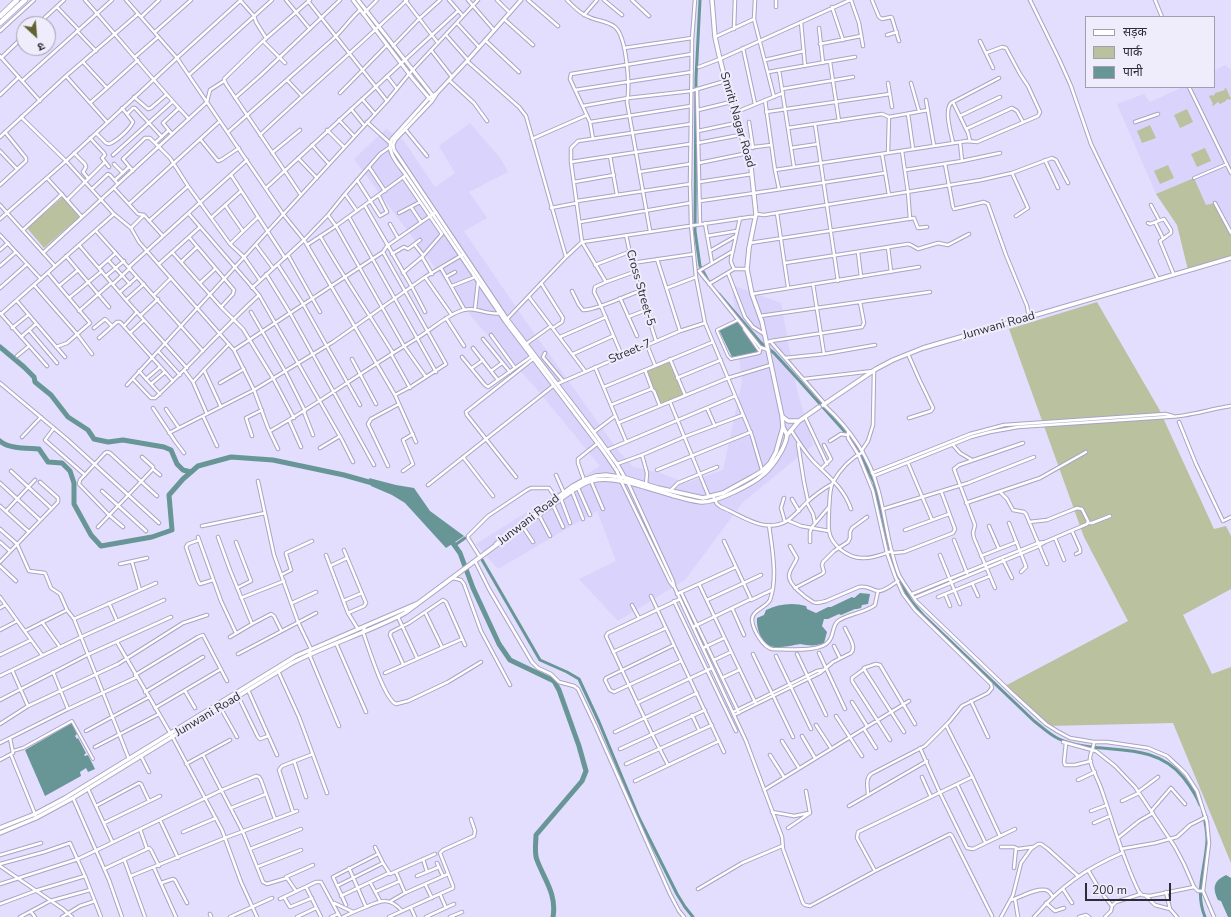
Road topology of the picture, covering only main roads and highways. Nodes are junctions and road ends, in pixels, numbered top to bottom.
1 (17, 0) edge
2 (25, 0) edge
3 (712, 0) edge
4 (0, 16) edge
5 (0, 23) edge
6 (1231, 258) edge
7 (824, 404) road end
8 (820, 407) road end
9 (782, 416) junction
10 (799, 421) junction
11 (783, 427) junction
12 (787, 435) junction
13 (620, 479) junction
14 (737, 488) junction
15 (712, 498) junction
16 (495, 546) junction
17 (419, 603) junction
18 (277, 670) junction
19 (171, 735) junction
20 (129, 760) junction
21 (35, 816) junction
22 (0, 828) edge
23 (0, 833) edge

1 - 4 highway
2 - 5 highway
3 - 9 main road, Smriti Nagar Road
6 - 7 main road, Junwani Road
8 - 10 main road, Junwani Road
9 - 10 main road
9 - 11 main road, Smriti Nagar Road
10 - 12 main road, Junwani Road
11 - 12 main road
11 - 14 main road, Junwani Road
12 - 14 main road, Junwani Road
13 - 15 main road, Junwani Road
13 - 15 main road, Junwani Road
13 - 16 main road, Junwani Road
13 - 16 main road, Junwani Road
14 - 15 main road, Junwani Road
16 - 17 main road, Junwani Road
17 - 18 main road, Junwani Road
17 - 18 main road, Junwani Road
18 - 19 main road, Junwani Road
18 - 19 main road, Junwani Road
19 - 20 main road, Junwani Road
19 - 20 main road, Junwani Road
20 - 21 main road, Junwani Road
20 - 21 main road, Junwani Road
21 - 22 main road, Junwani Road
21 - 23 main road, Junwani Road

